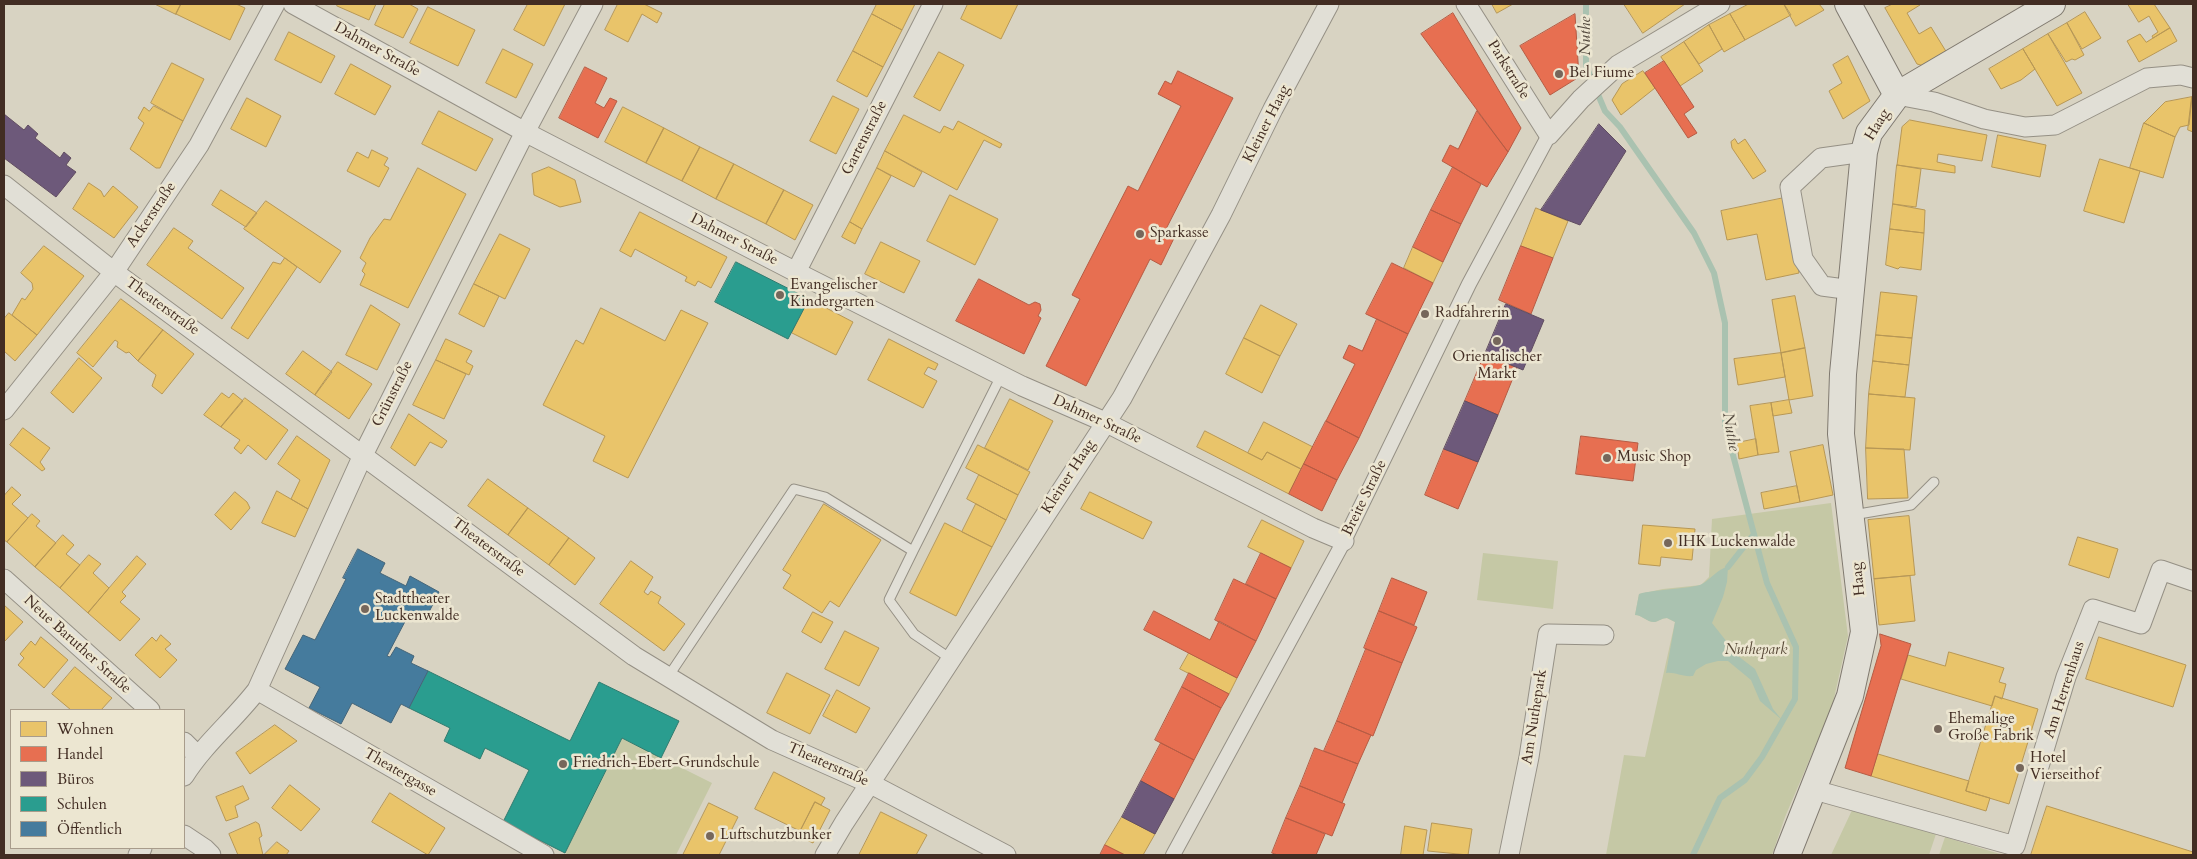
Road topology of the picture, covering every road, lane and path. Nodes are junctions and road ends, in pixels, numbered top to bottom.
1 (275, 4) edge
2 (293, 4) edge
3 (593, 4) edge
4 (934, 4) edge
5 (1329, 4) edge
6 (1466, 4) edge
7 (1720, 4) edge
8 (1848, 4) edge
9 (2052, 4) edge
10 (2193, 78) edge
11 (1897, 95) junction
12 (525, 132) junction
13 (1549, 135) junction
14 (1864, 152) junction
15 (4, 185) edge
16 (114, 272) junction
17 (796, 272) junction
18 (1852, 290) junction
19 (1001, 376) junction
20 (4, 410) edge
21 (1105, 422) junction
22 (363, 455) junction
23 (1934, 482) dead end
24 (1852, 515) junction
25 (1344, 541) junction
26 (913, 551) junction
27 (4, 579) edge
28 (2193, 581) edge
29 (1604, 635) dead end
30 (951, 659) junction
31 (668, 677) junction
32 (257, 690) junction
33 (149, 709) edge
34 (190, 749) edge
35 (185, 772) edge
36 (870, 784) junction
37 (1811, 789) junction
38 (185, 836) edge
39 (211, 855) edge
40 (544, 855) edge
41 (826, 855) edge
42 (1006, 855) edge
43 (1173, 855) edge
44 (1510, 855) edge
45 (1787, 855) edge

1 - 16 street, Ackerstraße
2 - 12 street, Dahmer Straße
3 - 12 street, Grünstraße
4 - 17 street, Gartenstraße
5 - 21 street, Kleiner Haag
6 - 13 street, Parkstraße
7 - 13 street
8 - 11 main road, Haag
9 - 11 main road
10 - 11 street
11 - 14 main road, Haag
12 - 17 street, Dahmer Straße
12 - 22 street, Grünstraße
13 - 25 street, Breite Straße
14 - 18 main road, Haag
14 - 18 street
15 - 16 street, Theaterstraße
16 - 20 street, Ackerstraße
16 - 22 street, Theaterstraße
17 - 19 street, Dahmer Straße
18 - 24 main road, Haag
19 - 21 street, Dahmer Straße
19 - 26 lane
21 - 25 street, Dahmer Straße
21 - 30 street, Kleiner Haag
22 - 31 street, Theaterstraße
22 - 32 street, Grünstraße
23 - 24 lane
24 - 37 main road, Haag
25 - 43 street, Breite Straße
26 - 30 lane
26 - 31 lane
27 - 33 street, Neue Baruther Straße
28 - 37 street, Am Herrenhaus
29 - 44 street, Am Nuthepark
30 - 36 street, Kleiner Haag
31 - 36 street, Theaterstraße
32 - 34 street, Grünstraße
32 - 40 street, Theatergasse
34 - 35 street, Grünstraße
36 - 41 street, Kleiner Haag
36 - 42 street, Theaterstraße
37 - 45 main road, Haag
38 - 39 street

